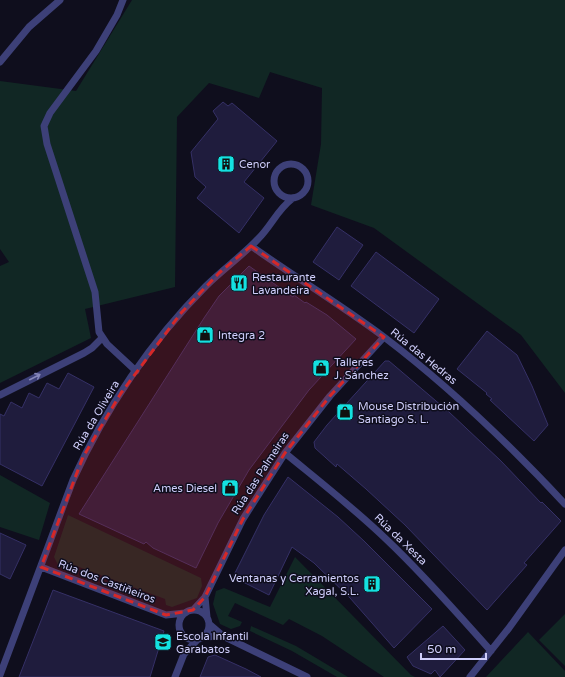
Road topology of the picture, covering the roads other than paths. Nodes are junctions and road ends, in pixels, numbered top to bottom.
1 (60, 0) edge
2 (123, 0) edge
3 (0, 62) edge
4 (279, 194) junction
5 (293, 198) junction
6 (280, 209) junction
7 (251, 246) junction
8 (384, 337) junction
9 (102, 338) junction
10 (136, 371) junction
11 (0, 395) edge
12 (285, 453) junction
13 (565, 504) edge
14 (565, 550) edge
15 (41, 567) junction
16 (205, 597) junction
17 (193, 610) junction
18 (185, 613) junction
19 (166, 615) junction
20 (208, 620) junction
21 (179, 628) junction
22 (184, 636) junction
23 (223, 636) junction
24 (200, 639) junction
25 (491, 651) junction
26 (184, 654) junction
27 (0, 675) edge
28 (175, 677) edge
29 (307, 677) edge
30 (470, 677) edge

1 - 3 street
2 - 9 street
4 - 5 street
4 - 5 street, Rúa da Oliveira
4 - 6 street, Rúa da Oliveira
5 - 6 street, Rúa da Oliveira
6 - 7 street, Rúa da Oliveira
7 - 8 street, Rúa das Hedras
7 - 10 street, Rúa da Oliveira
8 - 12 street, Rúa das Palmeiras
8 - 13 street, Rúa das Hedras
9 - 10 street
11 -> 9 street
10 - 15 street, Rúa da Oliveira
12 - 16 street, Rúa das Palmeiras
12 - 25 street, Rúa da Xesta
14 - 25 street
15 - 19 street, Rúa dos Castiñeiros
15 - 27 street, Rúa da Oliveira
16 - 17 street, Rúa das Palmeiras
16 - 20 street
17 - 18 street
17 - 20 street
18 - 19 street, Rúa dos Castiñeiros
18 - 21 street
19 - 21 street, Rúa dos Castiñeiros
20 - 23 street
20 - 24 street
21 - 22 street
22 - 24 street
22 - 26 street
23 - 24 street
23 - 29 street
24 - 26 street
25 - 30 street
26 - 28 street

